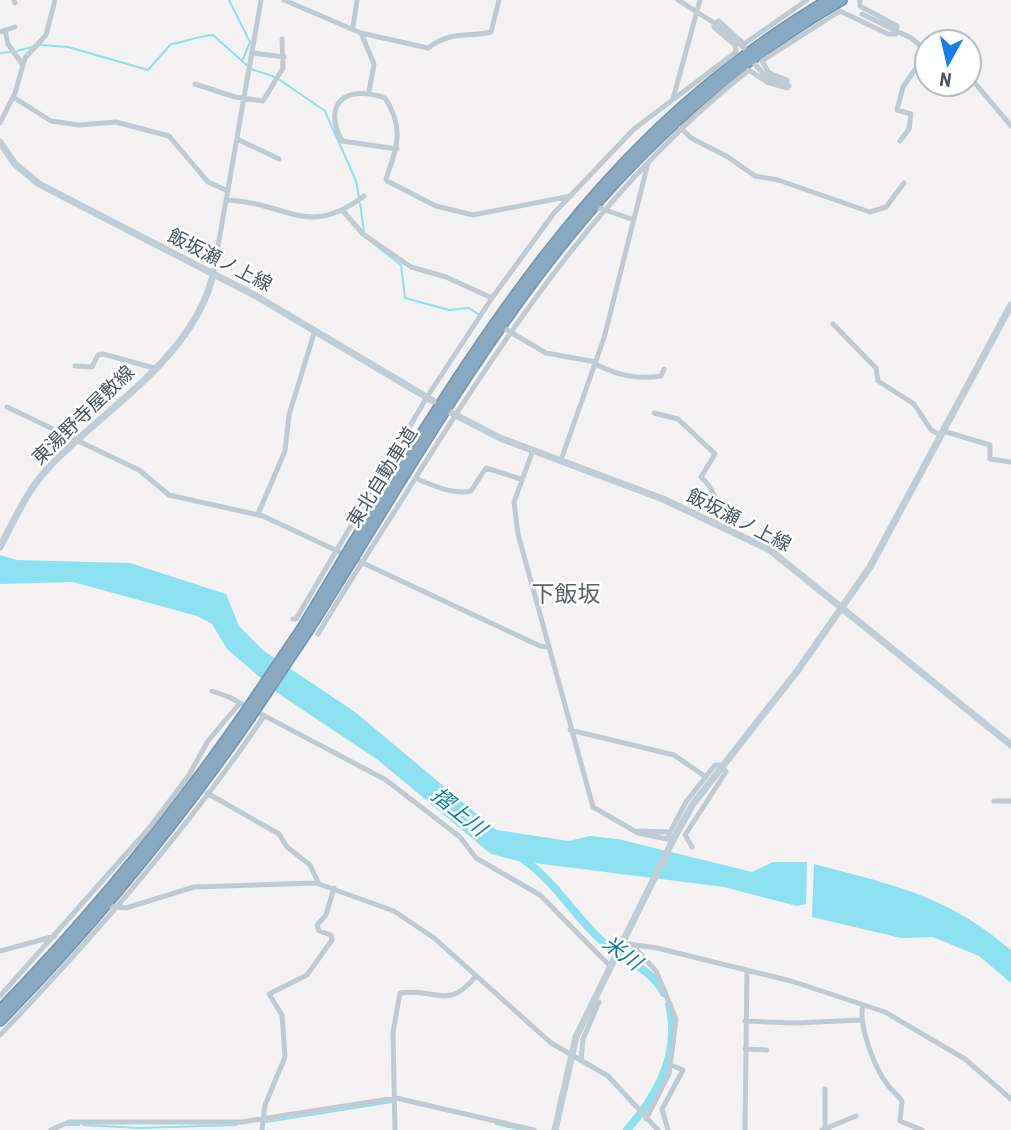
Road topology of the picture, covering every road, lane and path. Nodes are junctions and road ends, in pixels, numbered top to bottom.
1 (55, 0) edge
2 (261, 0) edge
3 (284, 0) edge
4 (357, 0) edge
5 (499, 0) edge
6 (678, 0) edge
7 (700, 0) edge
8 (807, 0) edge
9 (828, 0) edge
10 (842, 0) edge
11 (860, 0) edge
12 (696, 13) junction
13 (862, 14) dead end
14 (714, 23) junction
15 (15, 27) dead end
16 (353, 27) junction
17 (2, 31) edge
18 (897, 32) junction
19 (361, 33) junction
20 (282, 39) dead end
21 (913, 40) edge
22 (744, 48) dead end
23 (253, 53) junction
24 (284, 57) junction
25 (754, 63) dead end
26 (22, 64) junction
27 (913, 72) edge
28 (195, 84) dead end
29 (789, 86) junction
30 (369, 92) junction
31 (983, 93) edge
32 (13, 97) junction
33 (245, 97) junction
34 (673, 99) junction
35 (0, 123) edge
36 (1011, 126) edge
37 (681, 128) junction
38 (237, 139) junction
39 (900, 141) dead end
40 (0, 142) edge
41 (397, 149) junction
42 (279, 159) dead end
43 (648, 163) junction
44 (904, 183) dead end
45 (228, 191) junction
46 (572, 195) junction
47 (364, 196) dead end
48 (580, 199) dead end
49 (227, 200) junction
50 (597, 207) dead end
51 (605, 210) junction
52 (343, 211) junction
53 (634, 220) junction
54 (213, 275) junction
55 (492, 298) junction
56 (1011, 305) edge
57 (482, 313) junction
58 (490, 319) dead end
59 (833, 324) dead end
60 (315, 330) junction
61 (507, 330) junction
62 (596, 363) junction
63 (75, 366) dead end
64 (154, 368) junction
65 (664, 369) dead end
66 (624, 376) junction
67 (623, 385) dead end
68 (430, 399) junction
69 (7, 407) dead end
70 (451, 413) junction
71 (654, 413) dead end
72 (942, 433) junction
73 (79, 441) junction
74 (533, 450) junction
75 (561, 460) junction
76 (1011, 462) edge
77 (388, 464) junction
78 (394, 467) dead end
79 (408, 475) dead end
80 (416, 478) junction
81 (521, 479) junction
82 (258, 514) junction
83 (716, 523) junction
84 (0, 547) edge
85 (338, 548) junction
86 (354, 550) junction
87 (363, 562) junction
88 (844, 608) junction
89 (324, 611) dead end
90 (331, 615) junction
91 (293, 619) dead end
92 (318, 634) dead end
93 (547, 647) junction
94 (212, 691) dead end
95 (240, 703) junction
96 (247, 716) junction
97 (264, 716) junction
98 (570, 730) junction
99 (1011, 745) edge
100 (722, 766) junction
101 (706, 777) junction
102 (207, 793) junction
103 (994, 801) dead end
104 (1011, 801) edge
105 (670, 839) junction
106 (692, 847) dead end
107 (319, 884) junction
108 (334, 888) junction
109 (111, 906) dead end
110 (118, 907) junction
111 (55, 936) junction
112 (621, 943) junction
113 (632, 945) junction
114 (0, 951) edge
115 (611, 962) junction
116 (747, 970) junction
117 (476, 976) junction
118 (0, 996) edge
119 (600, 1002) dead end
120 (863, 1005) junction
121 (0, 1010) edge
122 (860, 1020) junction
123 (0, 1021) edge
124 (745, 1021) junction
125 (0, 1035) edge
126 (745, 1049) junction
127 (767, 1050) dead end
128 (570, 1055) junction
129 (581, 1060) junction
130 (671, 1065) junction
131 (825, 1089) dead end
132 (1011, 1099) edge
133 (394, 1100) junction
134 (856, 1115) dead end
135 (646, 1118) junction
136 (262, 1124) edge
137 (63, 1127) edge
138 (190, 1127) edge
139 (824, 1129) edge
140 (51, 1130) edge
141 (395, 1130) edge
142 (534, 1130) edge
143 (555, 1130) edge
144 (658, 1130) edge
145 (668, 1130) edge
146 (745, 1130) edge
147 (922, 1130) edge

1 - 26 street
2 - 23 street
3 - 16 street
4 - 16 street
5 - 19 street
6 - 12 street
7 - 12 street
8 - 14 street
9 - 86 highway, 東北自動車道
10 - 86 highway, 東北自動車道
11 - 18 street
12 - 14 street
12 - 34 street
13 - 18 street
14 - 22 street
14 - 34 street
15 - 17 street
16 - 19 street
17 - 26 street
18 - 21 street
18 - 29 street
19 - 30 street
20 - 24 street
23 - 24 street
23 - 33 street
24 - 33 street
25 - 29 street
26 - 32 street
27 - 39 street
28 - 33 street
29 - 37 street
30 - 41 street
30 - 41 street
31 - 36 street
32 - 35 street
32 - 45 street
33 - 38 street
34 - 46 street
37 - 43 street
37 - 44 street
38 - 42 street
38 - 45 street
40 - 54 main road, 飯坂瀬ノ上線
41 - 46 street
43 - 51 street
43 - 53 street
45 - 49 street
46 - 48 street
46 - 55 street
47 - 52 street
49 - 52 street
49 - 54 street
50 - 51 street
51 - 53 street
51 - 61 street
52 - 55 street
53 - 62 street
54 - 60 main road, 飯坂瀬ノ上線
54 - 64 main road, 東湯野寺屋敷線
55 - 57 street
56 - 72 main road
57 - 58 street
57 - 68 street
59 - 72 street
60 - 68 main road, 飯坂瀬ノ上線
60 - 82 street
61 - 62 street
61 - 70 street
62 - 66 street
62 - 75 street
63 - 64 street
64 - 73 main road, 東湯野寺屋敷線
65 - 66 street
66 - 67 street
68 - 77 street
69 - 73 street
70 - 74 main road, 飯坂瀬ノ上線
70 - 80 street
71 - 83 street
72 - 76 street
72 - 88 main road
73 - 82 street
73 - 84 main road, 東湯野寺屋敷線
74 - 75 main road, 飯坂瀬ノ上線
74 - 81 street
75 - 83 main road, 飯坂瀬ノ上線
77 - 78 street
77 - 85 street
79 - 80 street
80 - 81 street
80 - 87 street
81 - 93 street
82 - 85 street
83 - 88 main road, 飯坂瀬ノ上線
85 - 87 street
85 - 91 street
86 - 96 highway, 東北自動車道, bridge
87 - 90 street
87 - 93 street
88 - 99 main road, 飯坂瀬ノ上線
88 - 100 main road
89 - 90 street
90 - 92 street
93 - 98 street
94 - 95 street
95 - 97 street
95 - 111 street
96 - 121 highway, 東北自動車道
96 - 123 highway, 東北自動車道
97 - 102 street
97 - 115 street
98 - 101 street
98 - 105 street
100 - 101 street
100 - 105 main road
100 - 106 street
101 - 105 street
102 - 107 street
102 - 110 street
103 - 104 street
105 - 112 main road
107 - 108 street
107 - 110 street
108 - 117 street
108 - 136 street
109 - 110 street
110 - 125 street
111 - 114 street
111 - 118 street
112 - 113 street
112 - 115 main road
113 - 116 street
113 - 130 street
115 - 128 main road
116 - 120 street
116 - 124 street
117 - 128 street
117 - 133 street
119 - 129 street
120 - 122 street
120 - 132 street
122 - 124 street
122 - 147 street
124 - 126 street
126 - 127 street
126 - 146 street
128 - 129 street
128 - 143 main road
129 - 135 street
130 - 135 street
130 - 145 street
131 - 139 street
133 - 136 street
133 - 141 street
133 - 142 street
134 - 139 street
135 - 144 street
136 - 138 street
137 - 138 street
137 - 140 street

